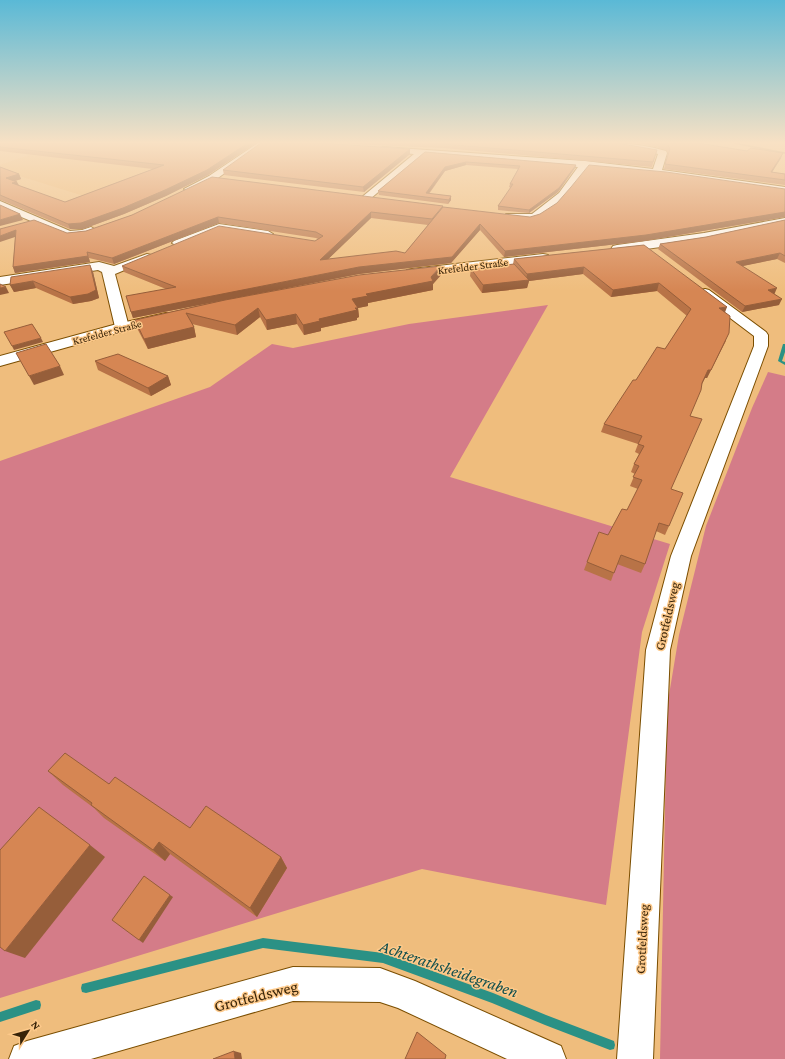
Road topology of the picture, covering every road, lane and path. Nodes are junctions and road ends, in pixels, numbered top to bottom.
1 (184, 192) edge
2 (369, 192) edge
3 (563, 192) edge
4 (177, 196) edge
5 (382, 199) edge
6 (0, 204) edge
7 (499, 214) edge
8 (36, 220) junction
9 (785, 221) edge
10 (22, 224) edge
11 (103, 226) edge
12 (279, 236) edge
13 (171, 246) edge
14 (644, 246) junction
15 (606, 250) edge
16 (157, 252) edge
17 (657, 255) edge
18 (552, 257) edge
19 (108, 270) junction
20 (398, 275) edge
21 (0, 281) edge
22 (693, 283) edge
23 (182, 314) edge
24 (122, 327) junction
25 (0, 361) edge
26 (27, 1059) edge
27 (548, 1059) edge
28 (635, 1059) edge

1 - 4 street
2 - 5 street
3 - 7 street
6 - 8 street
8 - 10 street
8 - 11 street
9 - 14 main road
12 - 13 street
14 - 15 main road
14 - 17 street
16 - 19 street
18 - 20 main road, Krefelder Straße
19 - 21 street
19 - 24 street
22 - 28 street, Grotfeldsweg
23 - 24 main road, Krefelder Straße
24 - 25 main road, Krefelder Straße
26 - 27 street, Grotfeldsweg

